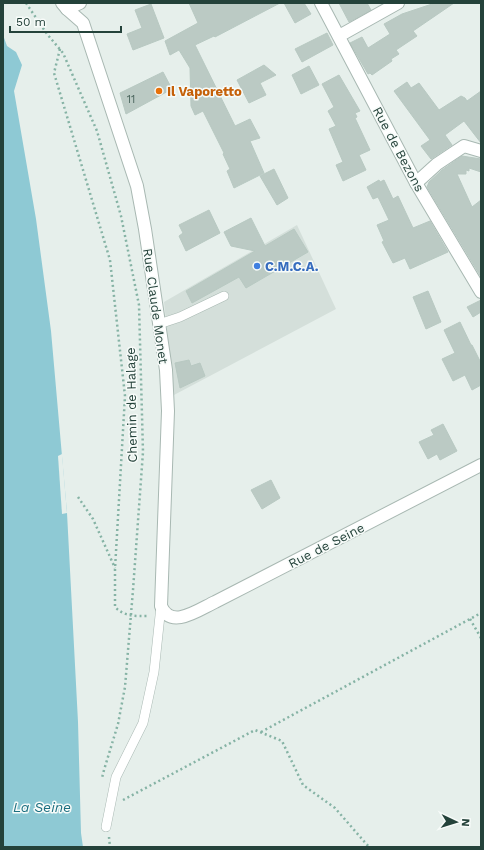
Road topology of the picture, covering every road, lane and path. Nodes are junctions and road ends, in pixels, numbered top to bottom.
1 (26, 3) edge
2 (80, 3) edge
3 (321, 3) edge
4 (398, 3) edge
5 (65, 6) edge
6 (338, 36) junction
7 (60, 49) junction
8 (481, 151) edge
9 (416, 183) junction
10 (481, 292) edge
11 (224, 296) dead end
12 (159, 324) junction
13 (481, 465) edge
14 (78, 497) dead end
15 (115, 569) junction
16 (161, 606) junction
17 (481, 613) edge
18 (131, 616) junction
19 (470, 618) junction
20 (481, 638) edge
21 (261, 732) junction
22 (102, 782) dead end
23 (110, 807) junction
24 (106, 827) dead end
25 (369, 847) edge

1 - 7 path, Chemin de Halage
2 - 5 street
3 - 6 street, Rue de Bezons
4 - 6 street
5 - 12 street, Rue Claude Monet
6 - 9 street, Rue de Bezons
7 - 15 path
7 - 18 path, Chemin de Halage
8 - 9 street
9 - 10 street, Rue de Bezons
11 - 12 lane
12 - 16 street, Rue Claude Monet
13 - 16 street, Rue de Seine
14 - 15 path
15 - 18 path
16 - 18 path
16 - 23 lane
17 - 19 path
18 - 22 path, Chemin de Halage
19 - 20 path
19 - 21 path
21 - 23 path
21 - 25 path
23 - 24 lane

